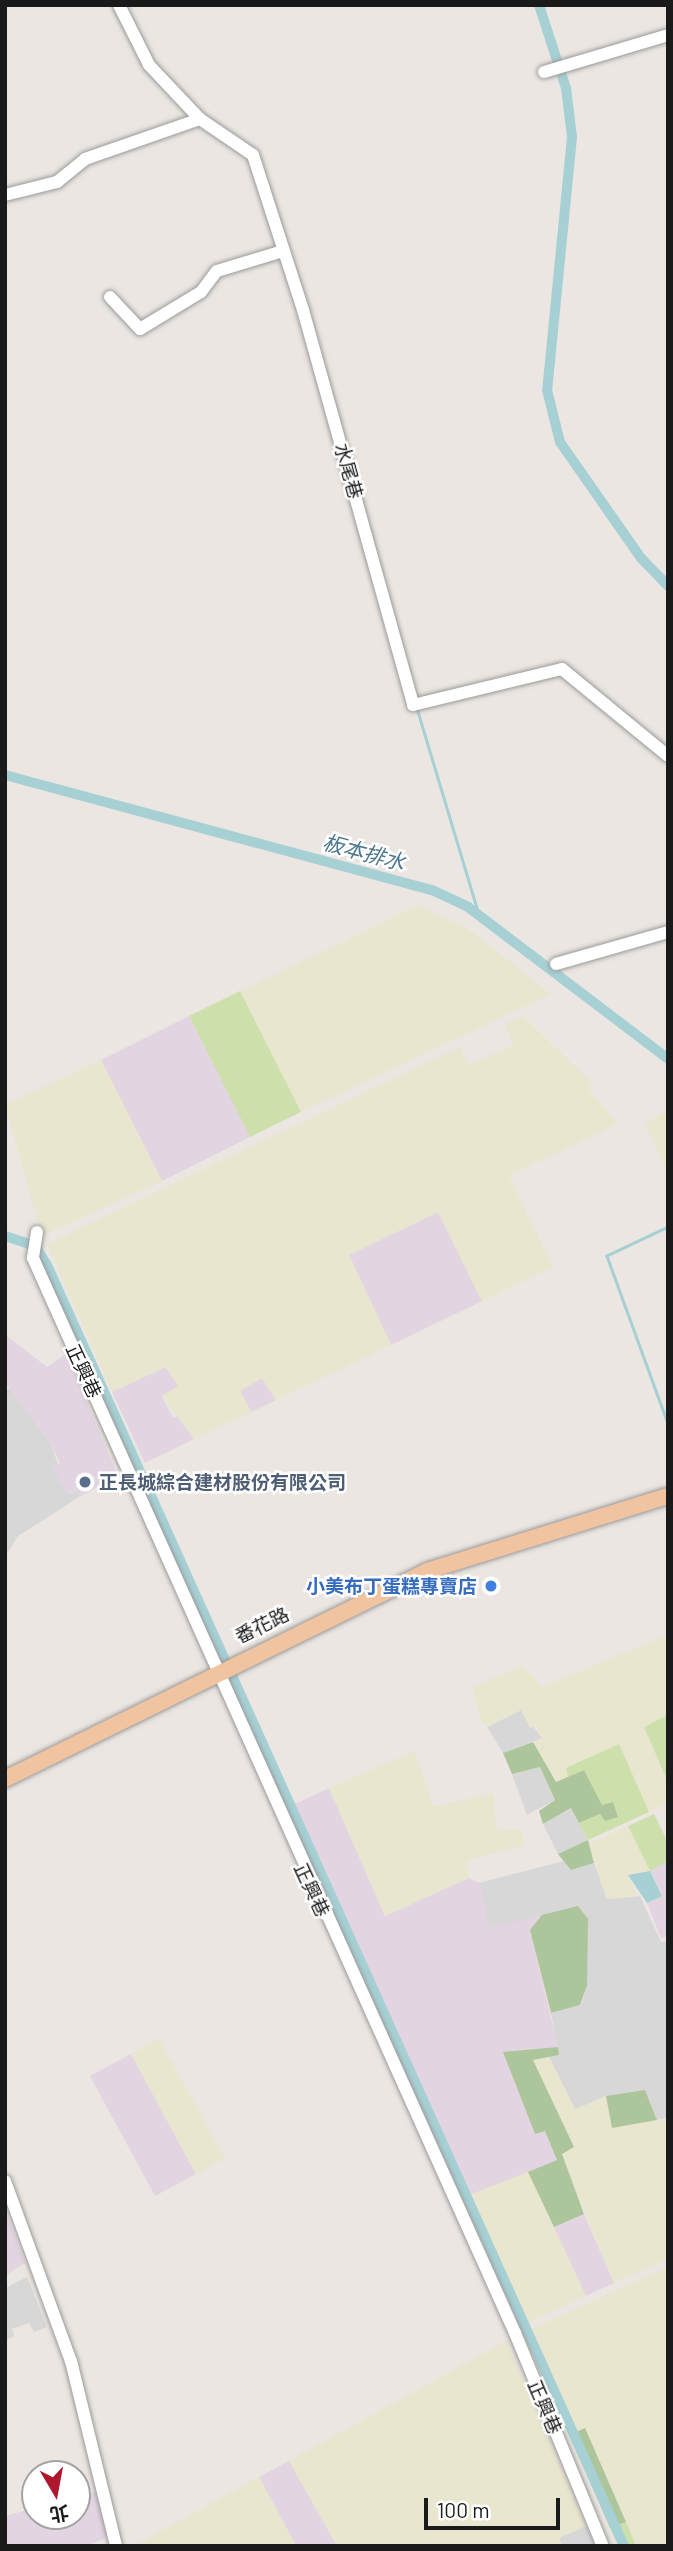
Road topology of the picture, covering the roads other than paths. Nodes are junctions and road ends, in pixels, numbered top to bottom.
1 (119, 5) edge
2 (668, 35) edge
3 (544, 72) dead end
4 (200, 119) junction
5 (5, 195) edge
6 (283, 251) junction
7 (110, 297) dead end
8 (668, 756) edge
9 (668, 932) edge
10 (556, 964) dead end
11 (37, 1232) dead end
12 (668, 1496) edge
13 (216, 1673) junction
14 (5, 1779) edge
15 (5, 2181) edge
16 (116, 2546) edge
17 (603, 2546) edge

1 - 4 street, 水尾巷
2 - 3 street
4 - 5 street
4 - 6 street, 水尾巷
6 - 7 street
6 - 8 street, 水尾巷
9 - 10 street
11 - 13 street, 正興巷
12 - 13 main road, 番花路
13 - 14 main road, 番花路
13 - 17 street, 正興巷
15 - 16 street

